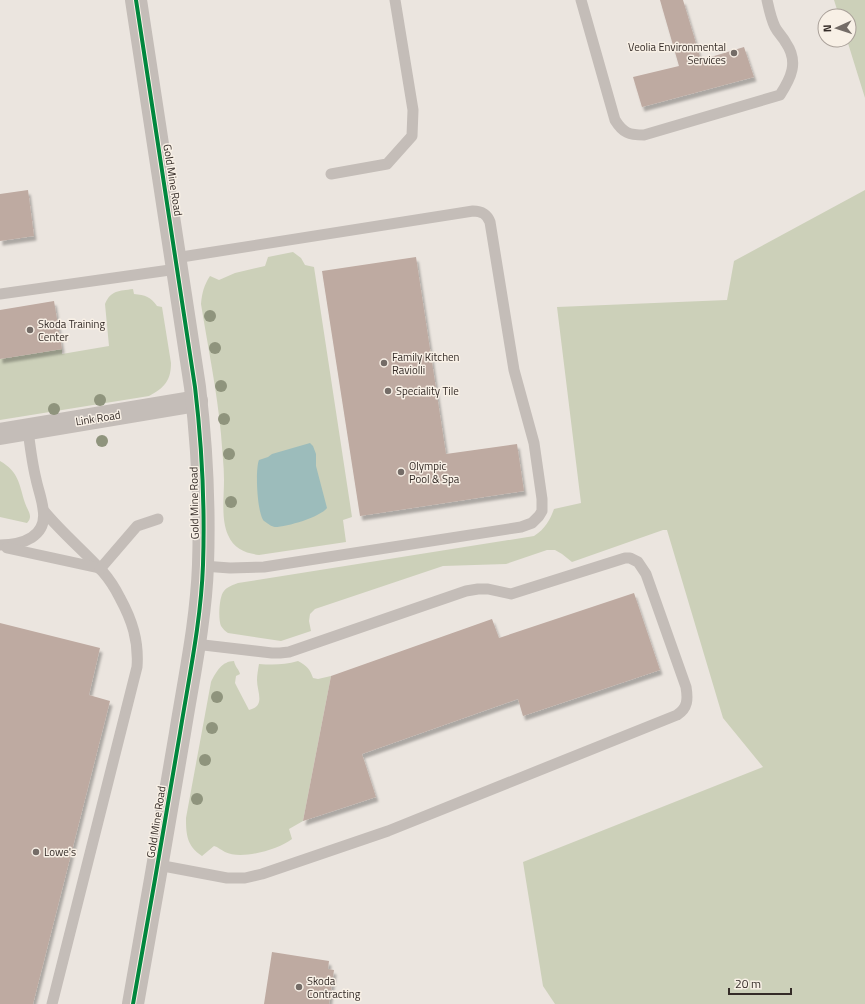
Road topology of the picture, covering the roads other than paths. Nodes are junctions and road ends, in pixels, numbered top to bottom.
1 (136, 0) edge
2 (395, 0) edge
3 (581, 0) edge
4 (767, 0) edge
5 (331, 174) dead end
6 (176, 264) junction
7 (0, 294) edge
8 (196, 401) junction
9 (28, 430) junction
10 (0, 434) edge
11 (44, 511) junction
12 (158, 519) dead end
13 (0, 546) edge
14 (203, 566) junction
15 (100, 568) junction
16 (195, 644) junction
17 (158, 865) junction
18 (52, 1004) edge
19 (132, 1004) edge

1 - 6 street, Gold Mine Road
2 - 5 lane
3 - 4 lane
6 - 7 lane
6 - 8 street, Gold Mine Road
6 - 14 lane
8 - 9 street, Link Road
8 - 14 street, Gold Mine Road
9 - 10 street, Link Road
9 - 11 lane
11 - 13 lane
11 - 15 lane
12 - 15 lane
13 - 15 lane
14 - 16 street, Gold Mine Road
15 - 18 lane
16 - 17 street, Gold Mine Road
16 - 17 lane
17 - 19 street, Gold Mine Road

